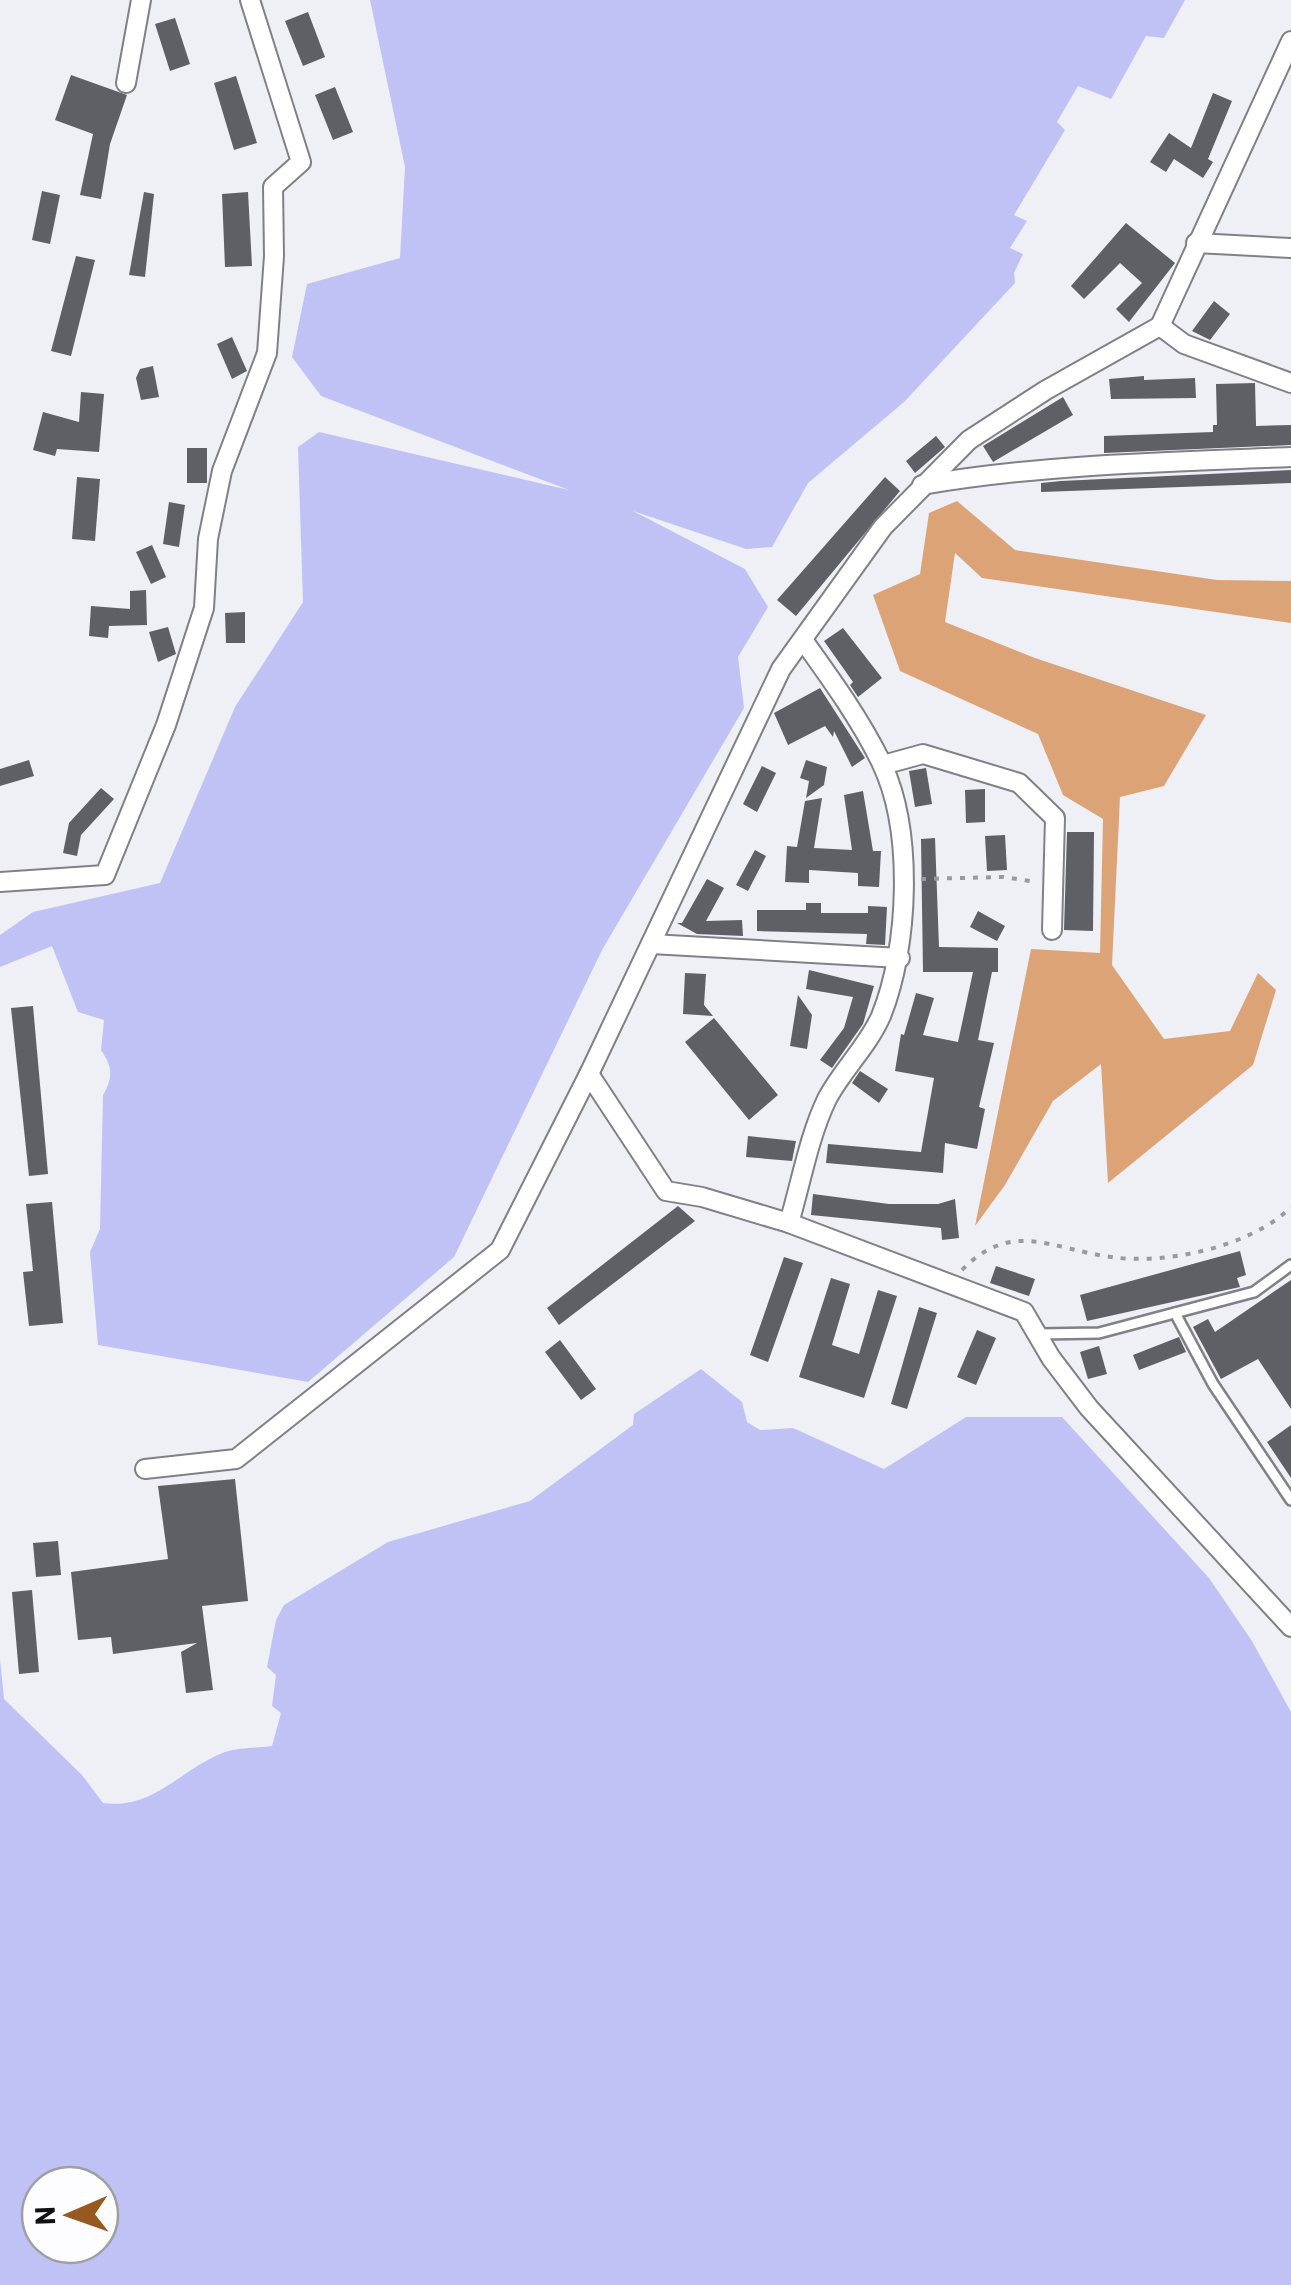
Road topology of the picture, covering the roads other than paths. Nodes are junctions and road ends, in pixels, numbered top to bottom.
1 (140, 0) edge
2 (250, 0) edge
3 (1291, 41) edge
4 (126, 83) dead end
5 (1196, 243) junction
6 (1291, 248) edge
7 (1160, 326) junction
8 (1291, 383) edge
9 (1291, 457) edge
10 (922, 485) junction
11 (803, 640) junction
12 (882, 765) junction
13 (0, 882) edge
14 (1052, 930) dead end
15 (651, 944) junction
16 (900, 958) junction
17 (589, 1074) junction
18 (789, 1222) junction
19 (1291, 1265) edge
20 (1174, 1314) junction
21 (1036, 1334) junction
22 (146, 1469) dead end
23 (1291, 1500) edge
24 (1291, 1627) edge

1 - 4 street
2 - 13 street
3 - 5 street
5 - 6 street
5 - 7 street
7 - 8 street
7 - 10 street
9 - 10 street
10 - 11 street
11 - 12 street
11 - 15 street
12 - 14 street
12 - 16 street
15 - 16 street
15 - 17 street
16 - 18 street
17 - 18 street
17 - 22 street
18 - 21 street
19 - 20 lane
20 - 21 lane
20 - 23 lane
21 - 24 street

